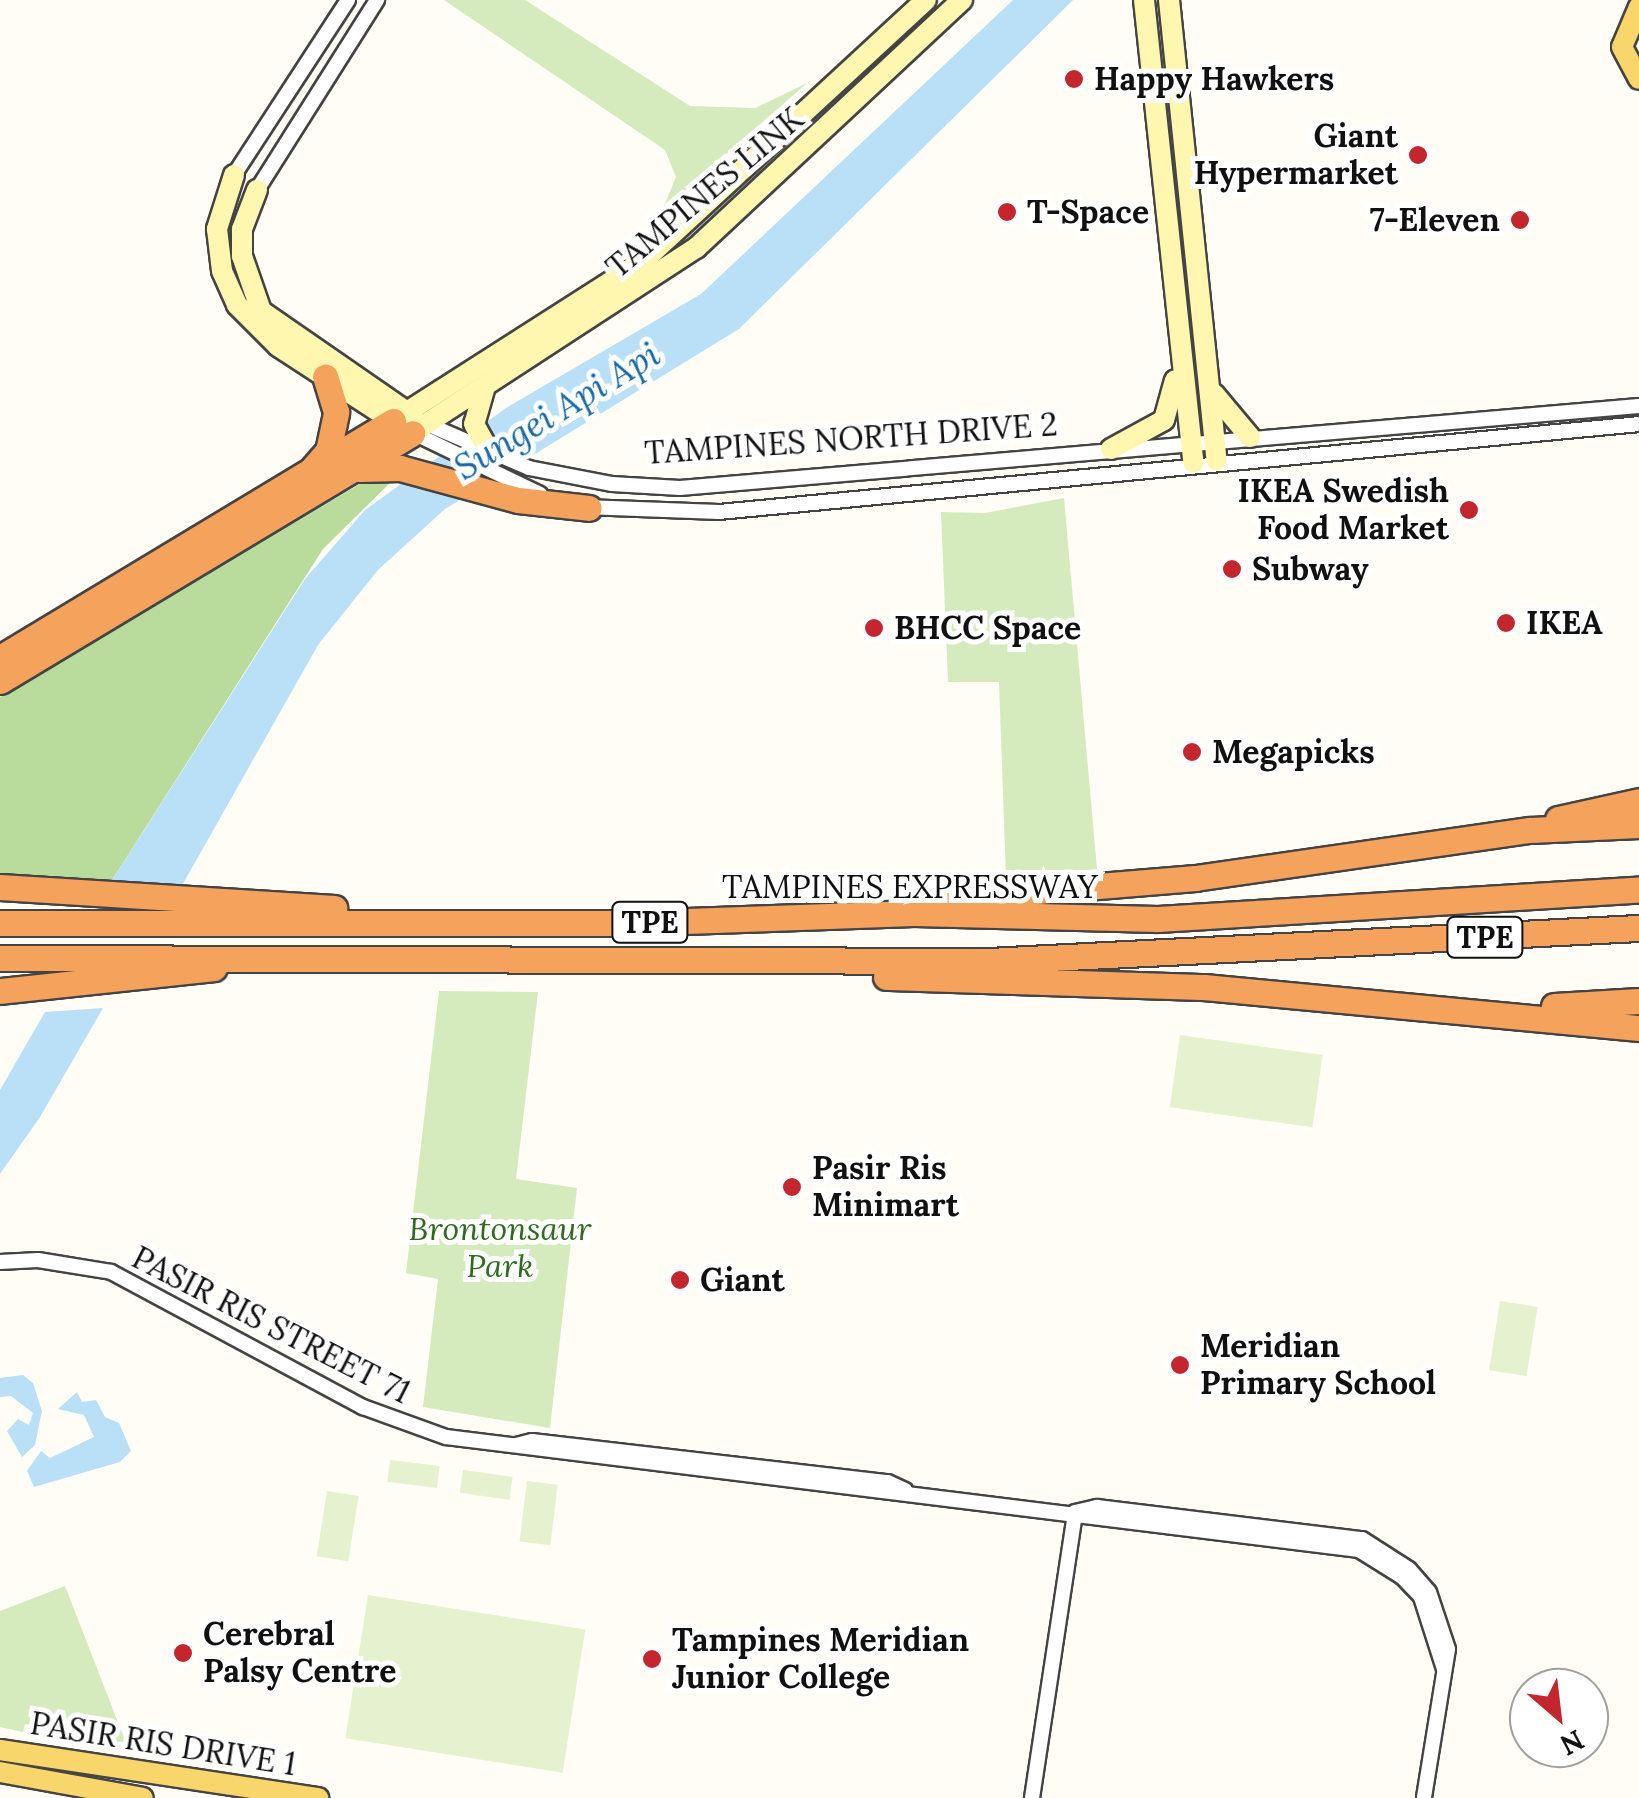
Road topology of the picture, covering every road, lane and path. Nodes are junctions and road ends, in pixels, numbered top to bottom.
1 (348, 0) edge
2 (377, 0) edge
3 (926, 0) edge
4 (962, 0) edge
5 (1144, 0) edge
6 (1170, 0) edge
7 (1639, 7) edge
8 (1150, 45) junction
9 (1177, 52) junction
10 (1639, 79) edge
11 (234, 176) joint
12 (258, 190) joint
13 (696, 248) junction
14 (643, 261) junction
15 (1178, 352) junction
16 (325, 377) junction
17 (1212, 388) junction
18 (484, 390) junction
19 (1639, 406) edge
20 (1639, 424) edge
21 (414, 428) junction
22 (1250, 437) junction
23 (1111, 449) junction
24 (1216, 450) junction
25 (1192, 452) junction
26 (492, 456) junction
27 (352, 470) junction
28 (310, 472) junction
29 (498, 486) junction
30 (590, 508) joint
31 (0, 658) edge
32 (0, 681) edge
33 (1639, 801) edge
34 (1639, 826) edge
35 (1530, 830) junction
36 (0, 887) edge
37 (1639, 890) edge
38 (914, 913) junction
39 (554, 922) junction
40 (0, 923) edge
41 (1639, 928) edge
42 (279, 956) junction
43 (630, 957) junction
44 (0, 958) edge
45 (0, 992) edge
46 (1639, 1001) edge
47 (1439, 1005) junction
48 (1639, 1028) edge
49 (0, 1262) edge
50 (1074, 1512) junction
51 (0, 1750) edge
52 (0, 1772) edge
53 (142, 1798) edge
54 (318, 1798) edge
55 (1032, 1798) edge
56 (1424, 1798) edge

1 - 11 street
2 - 12 street
3 - 14 street, TAMPINES LINK
4 - 13 street, TAMPINES LINK
5 - 8 street
6 - 9 street
7 - 10 main road
8 - 9 street
8 - 15 street
9 - 17 street
11 - 16 street, TAMPINES NORTH DRIVE 2
12 - 21 street, TAMPINES NORTH DRIVE 2
13 - 14 street
13 - 18 street, TAMPINES LINK
14 - 21 street, TAMPINES LINK
15 - 23 street
15 - 25 street
16 - 21 street, TAMPINES NORTH DRIVE 2
16 - 28 highway
17 - 22 street
17 - 24 street
18 - 21 street, TAMPINES LINK
18 - 26 street
19 - 22 street, TAMPINES NORTH DRIVE 2
20 - 24 street, TAMPINES NORTH DRIVE 2
21 - 26 street, TAMPINES NORTH DRIVE 2
21 - 27 highway
21 - 28 highway
21 - 29 street, TAMPINES NORTH DRIVE 2
22 - 24 street, TAMPINES NORTH DRIVE 2
23 - 25 street, TAMPINES NORTH DRIVE 2
23 - 26 street, TAMPINES NORTH DRIVE 2
24 - 25 street, TAMPINES NORTH DRIVE 2
25 - 30 street, TAMPINES NORTH DRIVE 2
27 - 29 highway
27 - 32 highway
28 - 31 highway
29 - 30 highway
33 - 35 highway
34 - 35 highway
35 - 38 highway
36 - 39 highway
37 - 38 highway, TAMPINES EXPRESSWAY / TPE
38 - 39 highway, TAMPINES EXPRESSWAY / TPE
39 - 40 highway, TAMPINES EXPRESSWAY / TPE
41 - 43 highway, TPE
42 - 43 highway, TPE
42 - 44 highway, TPE
42 - 45 highway
43 - 47 highway
46 - 47 highway
47 - 48 highway
49 - 50 street, PASIR RIS STREET 71
50 - 55 street
50 - 56 street, PASIR RIS STREET 71
51 - 54 main road, PASIR RIS DRIVE 1
52 - 53 main road, PASIR RIS DRIVE 1

